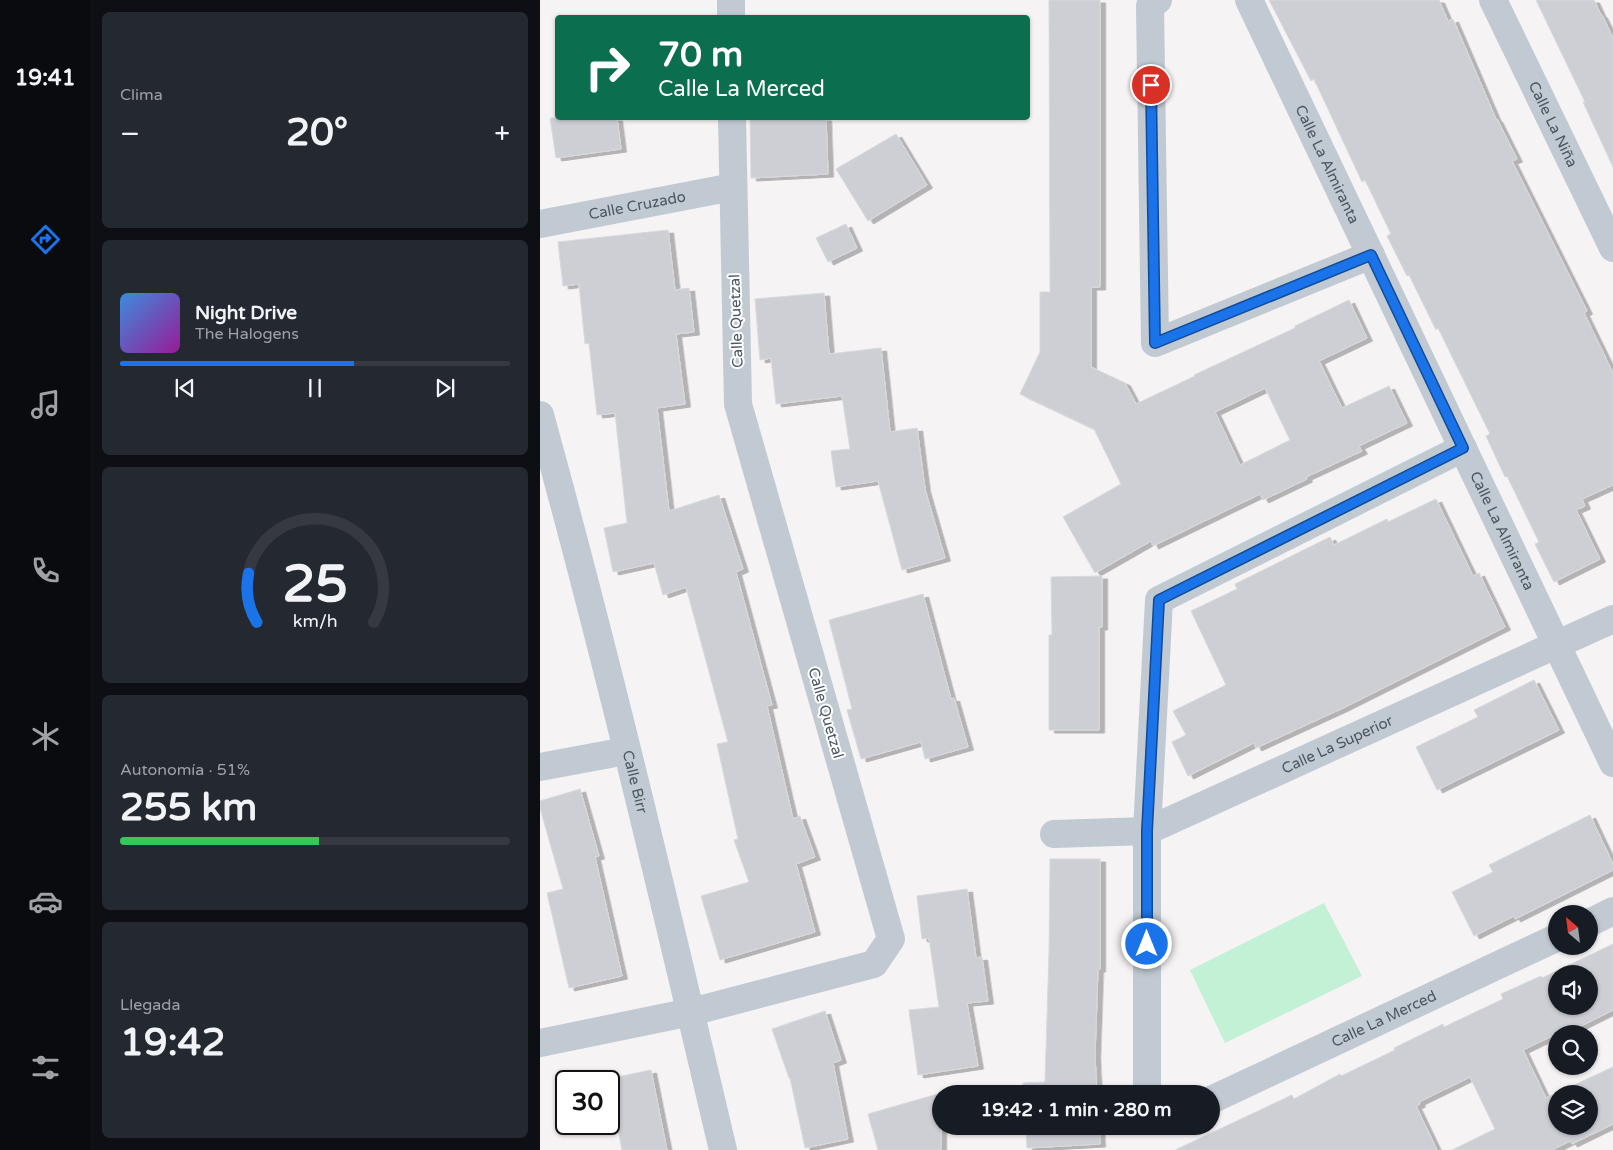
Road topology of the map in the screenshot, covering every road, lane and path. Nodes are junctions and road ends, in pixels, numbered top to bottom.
1 (731, 0) edge
2 (1158, 0) edge
3 (1249, 0) edge
4 (1493, 0) edge
5 (731, 15) edge
6 (732, 120) edge
7 (733, 187) junction
8 (540, 224) edge
9 (1613, 248) edge
10 (1371, 255) junction
11 (540, 415) edge
12 (1463, 448) junction
13 (551, 499) edge
14 (1613, 619) edge
15 (1557, 645) junction
16 (626, 751) junction
17 (1613, 763) edge
18 (540, 767) edge
19 (1147, 831) junction
20 (1054, 834) dead end
21 (1613, 912) edge
22 (1598, 919) edge
23 (1548, 942) edge
24 (690, 1012) junction
25 (540, 1043) edge
26 (1147, 1085) edge
27 (1220, 1096) edge
28 (723, 1150) edge

1 - 5 street
2 - 10 street
3 - 10 street, Calle La Almiranta
4 - 9 street, Calle La Niña
6 - 7 street, Calle Quetzal
7 - 8 street, Calle Cruzado
7 - 24 street, Calle Quetzal
10 - 12 street, Calle La Almiranta
11 - 13 street, Calle Birr
12 - 15 street, Calle La Almiranta
12 - 19 street
13 - 16 street, Calle Birr
14 - 15 street, Calle La Superior
15 - 17 street, Calle La Almiranta
15 - 19 street, Calle La Superior
16 - 18 street
16 - 24 street, Calle Birr
19 - 20 street, Calle La Superior
19 - 26 street
21 - 22 street
23 - 27 street, Calle La Merced
24 - 25 street, Calle Quetzal
24 - 28 street, Calle Birr

